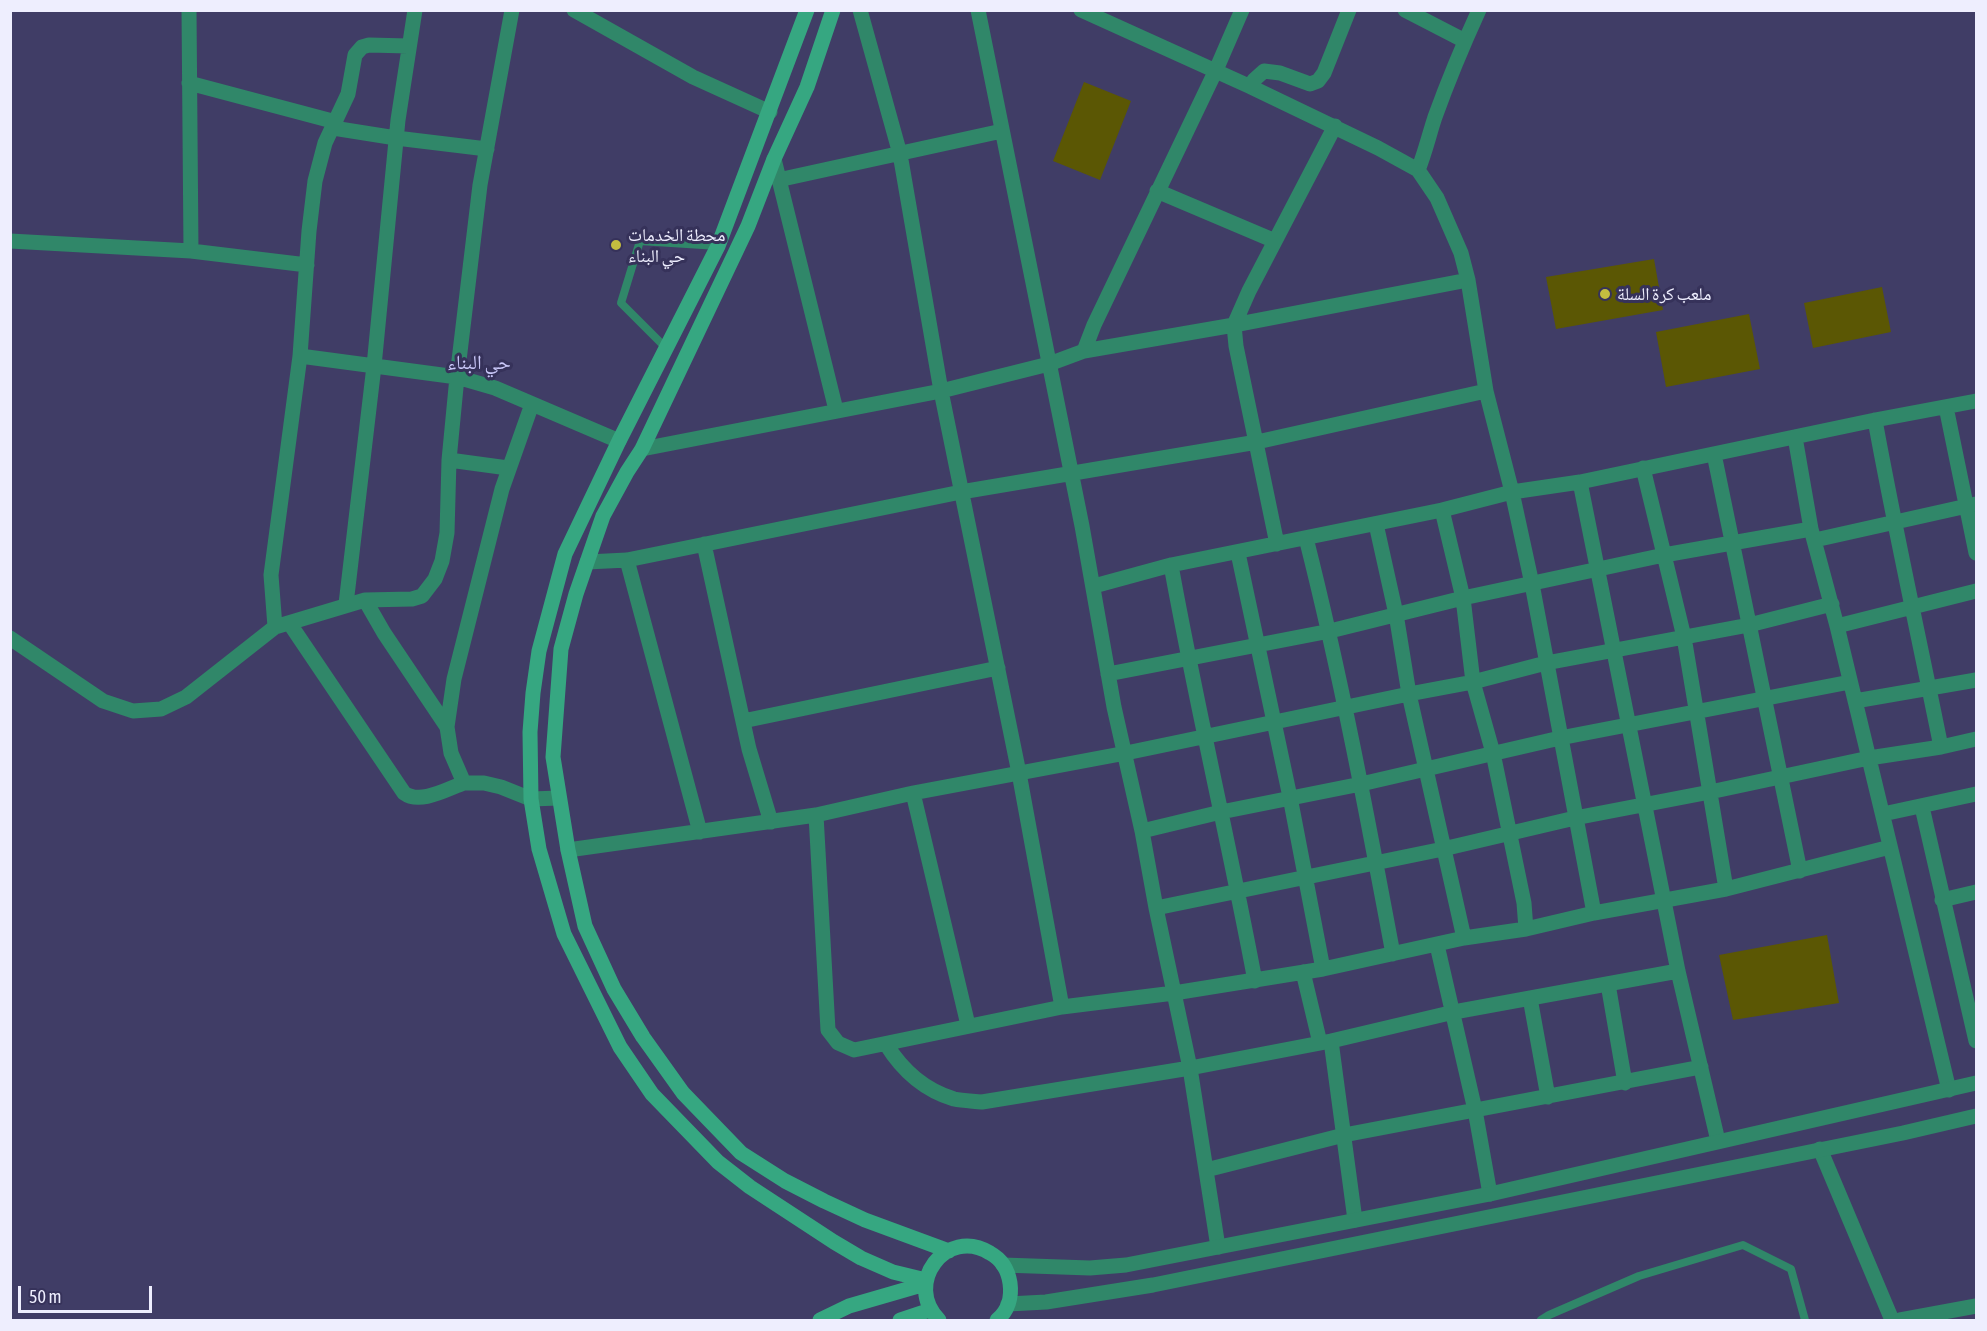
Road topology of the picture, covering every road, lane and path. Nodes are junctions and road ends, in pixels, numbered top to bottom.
1 (189, 10) edge
2 (415, 10) edge
3 (512, 10) edge
4 (574, 10) edge
5 (807, 10) edge
6 (833, 10) edge
7 (860, 10) edge
8 (978, 10) edge
9 (1081, 10) edge
10 (1242, 10) edge
11 (1349, 10) edge
12 (1405, 10) edge
13 (1479, 10) edge
14 (1465, 41) junction
15 (408, 46) junction
16 (1216, 70) junction
17 (189, 83) junction
18 (1251, 87) junction
19 (770, 112) junction
20 (335, 125) junction
21 (1335, 126) junction
22 (1002, 131) junction
23 (396, 138) junction
24 (487, 149) junction
25 (900, 154) junction
26 (774, 159) junction
27 (1418, 170) junction
28 (778, 180) junction
29 (1157, 191) junction
30 (10, 241) edge
31 (1275, 241) junction
32 (718, 246) junction
33 (191, 251) junction
34 (307, 265) junction
35 (1468, 280) junction
36 (1234, 325) junction
37 (666, 348) junction
38 (1084, 351) junction
39 (300, 356) junction
40 (1049, 364) junction
41 (374, 366) junction
42 (457, 377) junction
43 (941, 391) junction
44 (1486, 391) junction
45 (1977, 401) edge
46 (532, 404) junction
47 (1946, 406) junction
48 (836, 410) junction
49 (1875, 420) junction
50 (1795, 437) junction
51 (619, 441) junction
52 (1257, 442) junction
53 (642, 449) junction
54 (1714, 454) junction
55 (449, 460) junction
56 (508, 468) junction
57 (1643, 468) junction
58 (1071, 474) junction
59 (1580, 482) junction
60 (961, 492) junction
61 (1512, 492) junction
62 (1971, 505) edge
63 (1442, 510) junction
64 (1893, 521) junction
65 (1376, 524) junction
66 (1813, 534) junction
67 (1306, 538) junction
68 (1733, 542) junction
69 (704, 544) junction
70 (1277, 544) junction
71 (1238, 553) junction
72 (1977, 553) edge
73 (1664, 555) junction
74 (627, 560) junction
75 (587, 562) junction
76 (1171, 565) junction
77 (1597, 570) junction
78 (1532, 584) junction
79 (1094, 586) junction
80 (1977, 591) edge
81 (1463, 597) junction
82 (364, 600) junction
83 (346, 604) junction
84 (1832, 604) junction
85 (1913, 608) junction
86 (1396, 614) junction
87 (283, 626) junction
88 (1749, 626) junction
89 (1837, 626) junction
90 (1330, 631) junction
91 (1684, 637) junction
92 (10, 638) edge
93 (1257, 645) junction
94 (1614, 650) junction
95 (1188, 659) junction
96 (1545, 663) junction
97 (998, 668) junction
98 (1108, 674) junction
99 (1977, 680) edge
100 (1473, 682) junction
101 (1850, 682) junction
102 (1929, 688) junction
103 (1409, 694) junction
104 (1765, 699) junction
105 (1855, 701) junction
106 (1346, 707) junction
107 (1697, 711) junction
108 (743, 721) junction
109 (1273, 723) junction
110 (1629, 725) junction
111 (447, 727) junction
112 (1205, 736) junction
113 (1560, 738) junction
114 (1977, 739) edge
115 (1941, 747) junction
116 (1126, 753) junction
117 (1493, 753) junction
118 (1869, 758) junction
119 (1425, 770) junction
120 (1020, 773) junction
121 (1780, 778) junction
122 (464, 783) junction
123 (1361, 784) junction
124 (1710, 792) junction
125 (912, 793) junction
126 (1977, 794) edge
127 (559, 798) junction
128 (1290, 798) junction
129 (531, 799) junction
130 (1644, 804) junction
131 (1922, 807) junction
132 (1221, 812) junction
133 (1883, 814) junction
134 (816, 815) junction
135 (1575, 818) junction
136 (771, 822) junction
137 (1142, 831) junction
138 (700, 832) junction
139 (1510, 835) junction
140 (1890, 847) junction
141 (1443, 849) junction
142 (568, 850) junction
143 (1376, 862) junction
144 (1800, 871) junction
145 (1306, 878) junction
146 (1726, 889) junction
147 (1238, 892) junction
148 (1977, 892) edge
149 (1664, 899) junction
150 (1942, 900) junction
151 (1156, 908) junction
152 (1594, 913) junction
153 (1526, 929) junction
154 (1464, 938) junction
155 (1437, 945) junction
156 (1393, 954) junction
157 (1323, 969) junction
158 (1678, 971) junction
159 (1303, 972) junction
160 (1255, 981) junction
161 (1970, 983) edge
162 (1608, 984) junction
163 (1174, 993) junction
164 (1530, 998) junction
165 (1062, 1007) junction
166 (1454, 1012) junction
167 (968, 1025) junction
168 (1977, 1041) edge
169 (1325, 1042) junction
170 (886, 1044) junction
171 (1701, 1067) junction
172 (1190, 1068) junction
173 (1625, 1083) junction
174 (1977, 1083) edge
175 (1949, 1090) junction
176 (1548, 1097) junction
177 (1475, 1110) junction
178 (1977, 1116) edge
179 (1344, 1135) junction
180 (1718, 1142) junction
181 (1820, 1149) junction
182 (1206, 1170) junction
183 (1490, 1194) junction
184 (1355, 1220) junction
185 (1218, 1247) junction
186 (948, 1251) junction
187 (1003, 1265) junction
188 (925, 1282) junction
189 (1977, 1306) edge
190 (1004, 1313) edge
191 (934, 1315) edge
192 (820, 1320) edge
193 (900, 1320) edge
194 (1541, 1320) edge
195 (1805, 1320) edge
196 (1892, 1320) edge
197 (1900, 1320) edge

1 - 17 street
2 - 15 street
3 - 24 street
4 - 19 street
5 - 19 main road
6 - 26 main road
7 - 25 street
8 - 22 street
9 - 16 street
10 - 16 street
11 - 18 street
12 - 14 street
13 - 14 street
14 - 27 street
15 - 20 street
15 - 23 street
16 - 18 street
16 - 29 street
17 - 20 street
17 - 33 street
18 - 21 street
19 - 32 main road
20 - 23 street
20 - 34 street
21 - 27 street
21 - 31 street
22 - 25 street
22 - 40 street
23 - 24 street
23 - 41 street
24 - 42 street
25 - 28 street
25 - 43 street
26 - 28 street
26 - 53 main road
27 - 35 street
28 - 48 street
29 - 31 street
29 - 38 street
30 - 33 street
31 - 36 street
32 - 37 main road
32 - 37 lane
33 - 34 street
34 - 39 street
35 - 36 street
35 - 44 street
36 - 38 street
36 - 52 street
37 - 51 main road
38 - 40 street
39 - 41 street
39 - 87 street
40 - 43 street
40 - 58 street
41 - 42 street
41 - 83 street
42 - 46 street
42 - 55 street
43 - 48 street
43 - 60 street
44 - 52 street
44 - 61 street
45 - 47 street
46 - 51 street
46 - 56 street
47 - 49 street
47 - 62 street
48 - 53 street
49 - 50 street
49 - 64 street
50 - 54 street
50 - 66 street
51 - 129 main road
52 - 58 street
52 - 70 street
53 - 75 main road
54 - 57 street
54 - 68 street
55 - 56 street
55 - 82 street
56 - 111 street
57 - 59 street
57 - 73 street
58 - 60 street
58 - 79 street
59 - 61 street
59 - 77 street
60 - 69 street
60 - 97 street
61 - 63 street
61 - 78 street
62 - 64 street
62 - 72 street
63 - 65 street
63 - 81 street
64 - 66 street
64 - 85 street
65 - 67 street
65 - 86 street
66 - 68 street
66 - 84 street
67 - 70 street
67 - 90 street
68 - 73 street
68 - 88 street
69 - 74 street
69 - 108 street
70 - 71 street
71 - 76 street
71 - 93 street
73 - 77 street
73 - 91 street
74 - 75 street
74 - 138 street
75 - 127 main road
76 - 79 street
76 - 95 street
77 - 78 street
77 - 94 street
78 - 81 street
78 - 96 street
79 - 98 street
80 - 85 street
81 - 86 street
81 - 100 street
82 - 83 street
82 - 111 street
83 - 87 street
84 - 88 street
84 - 89 street
85 - 89 street
85 - 102 street
86 - 90 street
86 - 103 street
87 - 92 street
87 - 122 street
88 - 91 street
88 - 104 street
89 - 101 street
90 - 93 street
90 - 106 street
91 - 94 street
91 - 107 street
93 - 95 street
93 - 109 street
94 - 96 street
94 - 110 street
95 - 98 street
95 - 112 street
96 - 100 street
96 - 113 street
97 - 108 street
97 - 120 street
98 - 116 street
99 - 102 street
100 - 103 street
100 - 117 street
101 - 104 street
101 - 105 street
102 - 105 street
102 - 115 street
103 - 106 street
103 - 119 street
104 - 107 street
104 - 121 street
105 - 118 street
106 - 109 street
106 - 123 street
107 - 110 street
107 - 124 street
108 - 136 street
109 - 112 street
109 - 128 street
110 - 113 street
110 - 130 street
111 - 122 street
112 - 116 street
112 - 132 street
113 - 117 street
113 - 135 street
114 - 115 street
115 - 118 street
116 - 120 street
116 - 137 street
117 - 119 street
117 - 139 street
118 - 121 street
118 - 133 street
119 - 123 street
119 - 141 street
120 - 125 street
120 - 165 street
121 - 124 street
121 - 144 street
122 - 129 street
123 - 128 street
123 - 143 street
124 - 130 street
124 - 146 street
125 - 134 street
125 - 167 street
126 - 131 street
127 - 129 street
127 - 142 main road
128 - 132 street
128 - 145 street
129 - 188 main road
130 - 135 street
130 - 149 street
131 - 133 street
131 - 150 street
132 - 137 street
132 - 147 street
133 - 140 street
134 - 136 street
134 - 170 street
135 - 139 street
135 - 152 street
136 - 138 street
137 - 151 street
138 - 142 street
139 - 141 street
139 - 153 street
140 - 144 street
140 - 175 street
141 - 143 street
141 - 154 street
142 - 186 main road
143 - 145 street
143 - 156 street
144 - 146 street
145 - 147 street
145 - 157 street
146 - 149 street
147 - 151 street
147 - 160 street
148 - 150 street
149 - 152 street
149 - 158 street
150 - 161 street
151 - 163 street
152 - 153 street
153 - 154 street
154 - 155 street
155 - 156 street
155 - 166 street
156 - 157 street
157 - 159 street
158 - 162 street
158 - 171 street
159 - 160 street
159 - 169 street
160 - 163 street
161 - 168 street
162 - 164 street
162 - 173 street
163 - 165 street
163 - 172 street
164 - 166 street
164 - 176 street
165 - 167 street
166 - 169 street
166 - 177 street
167 - 170 street
169 - 172 street
169 - 179 street
170 - 172 street
171 - 173 street
171 - 180 street
172 - 182 street
173 - 176 street
174 - 175 street
175 - 180 street
176 - 177 street
177 - 179 street
177 - 183 street
178 - 181 street
179 - 182 street
179 - 184 street
180 - 183 street
181 - 190 street
181 - 196 street
182 - 185 street
183 - 184 street
184 - 185 street
185 - 187 street
186 - 187 main road
186 - 188 main road
187 - 190 main road
188 - 191 main road
188 - 192 main road
189 - 197 street
191 - 193 main road
194 - 195 lane

